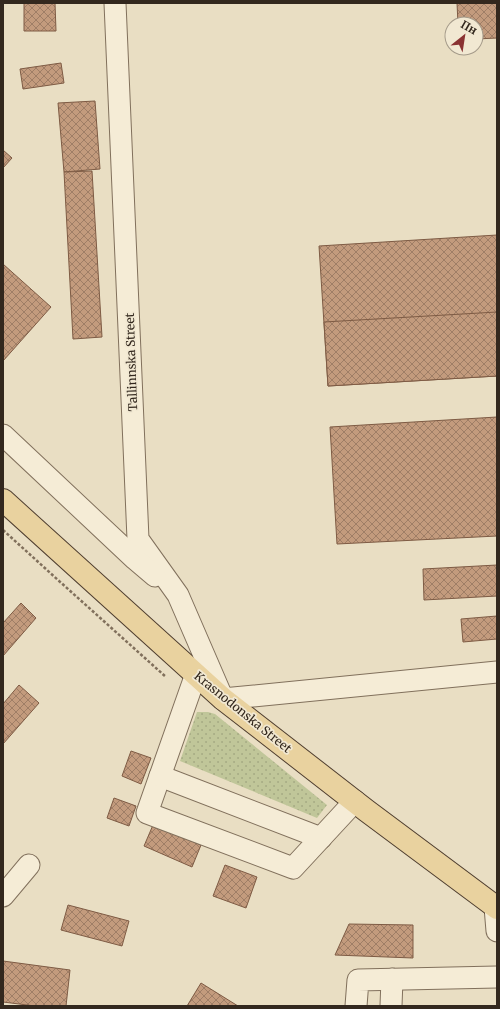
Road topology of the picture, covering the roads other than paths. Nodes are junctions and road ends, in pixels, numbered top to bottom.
1 (115, 3) edge
2 (3, 435) edge
3 (3, 500) edge
4 (178, 595) junction
5 (497, 672) edge
6 (196, 674) junction
7 (223, 699) junction
8 (160, 776) junction
9 (355, 801) junction
10 (321, 838) junction
11 (29, 866) dead end
12 (3, 896) edge
13 (496, 907) edge
14 (497, 931) edge
15 (497, 977) edge
16 (392, 979) junction
17 (356, 1006) edge
18 (391, 1006) edge

1 - 4 street, Tallinnska Street
2 - 4 street
3 - 6 main road, Krasnodonska Street
4 - 7 street, Tallinnska Street
5 - 7 street
6 - 7 main road, Krasnodonska Street
6 - 8 street
7 - 9 main road, Krasnodonska Street
8 - 10 street
8 - 10 street
9 - 10 street
9 - 13 main road, Krasnodonska Street
11 - 12 street
13 - 14 street
15 - 16 street
16 - 17 street
16 - 18 street

